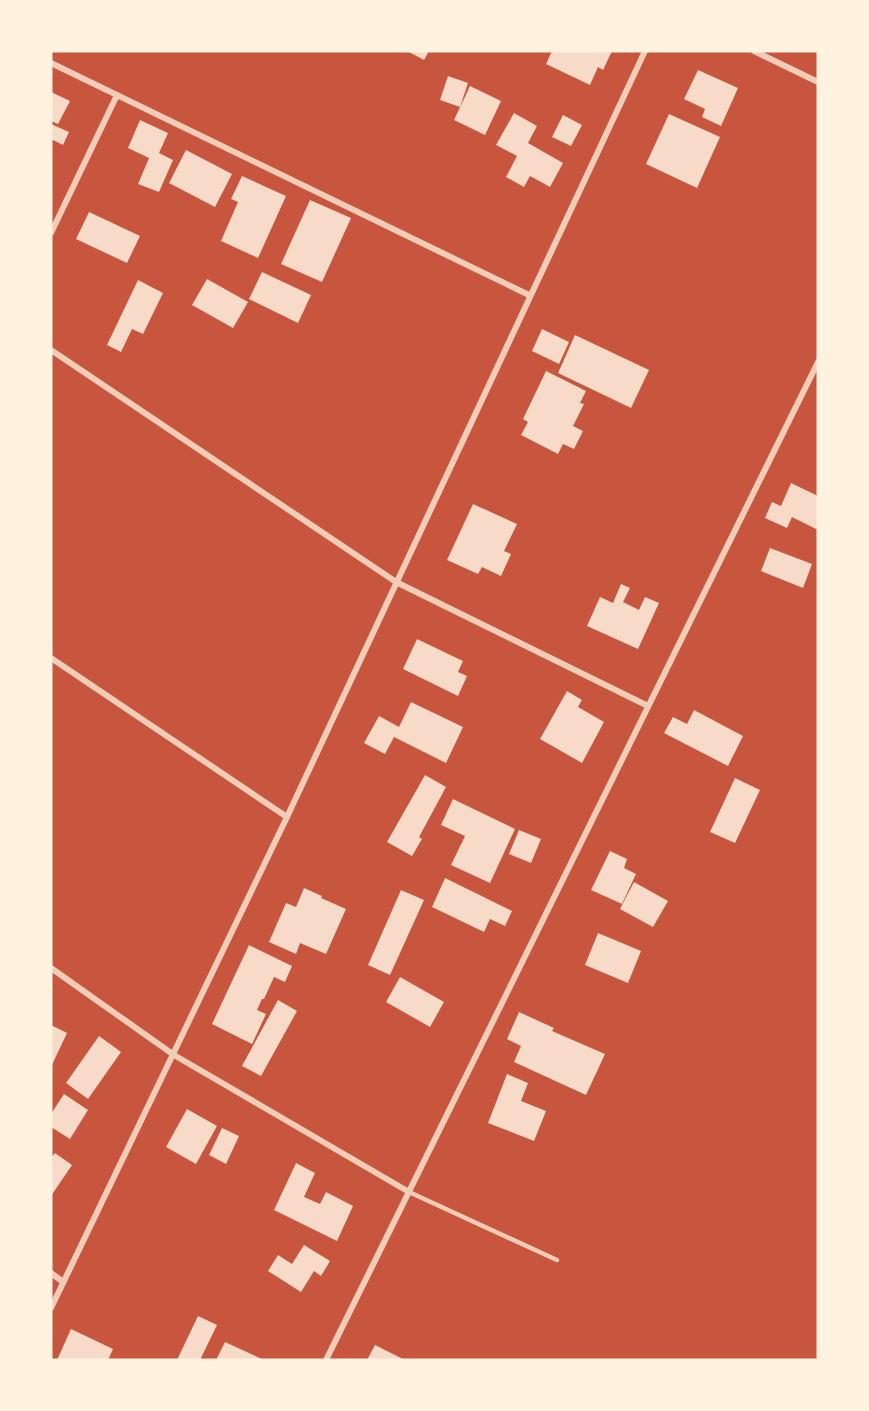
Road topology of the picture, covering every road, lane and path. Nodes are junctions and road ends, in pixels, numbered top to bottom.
1 (645, 51) edge
2 (753, 51) edge
3 (51, 63) edge
4 (818, 82) edge
5 (117, 95) junction
6 (51, 233) edge
7 (529, 295) junction
8 (51, 350) edge
9 (818, 362) edge
10 (396, 582) junction
11 (51, 658) edge
12 (648, 706) junction
13 (287, 817) junction
14 (51, 968) edge
15 (174, 1055) junction
16 (409, 1192) junction
17 (557, 1260) dead end
18 (51, 1273) edge
19 (63, 1282) junction
20 (51, 1308) edge
21 (326, 1360) edge

1 - 7 street
2 - 4 street
3 - 5 street
5 - 6 street
5 - 7 street
7 - 10 street
8 - 10 street
9 - 12 street
10 - 12 street
10 - 13 street
11 - 13 street
12 - 16 street
13 - 15 street
14 - 15 street
15 - 16 street
15 - 19 street
16 - 17 lane
16 - 21 street
18 - 19 street
19 - 20 street

